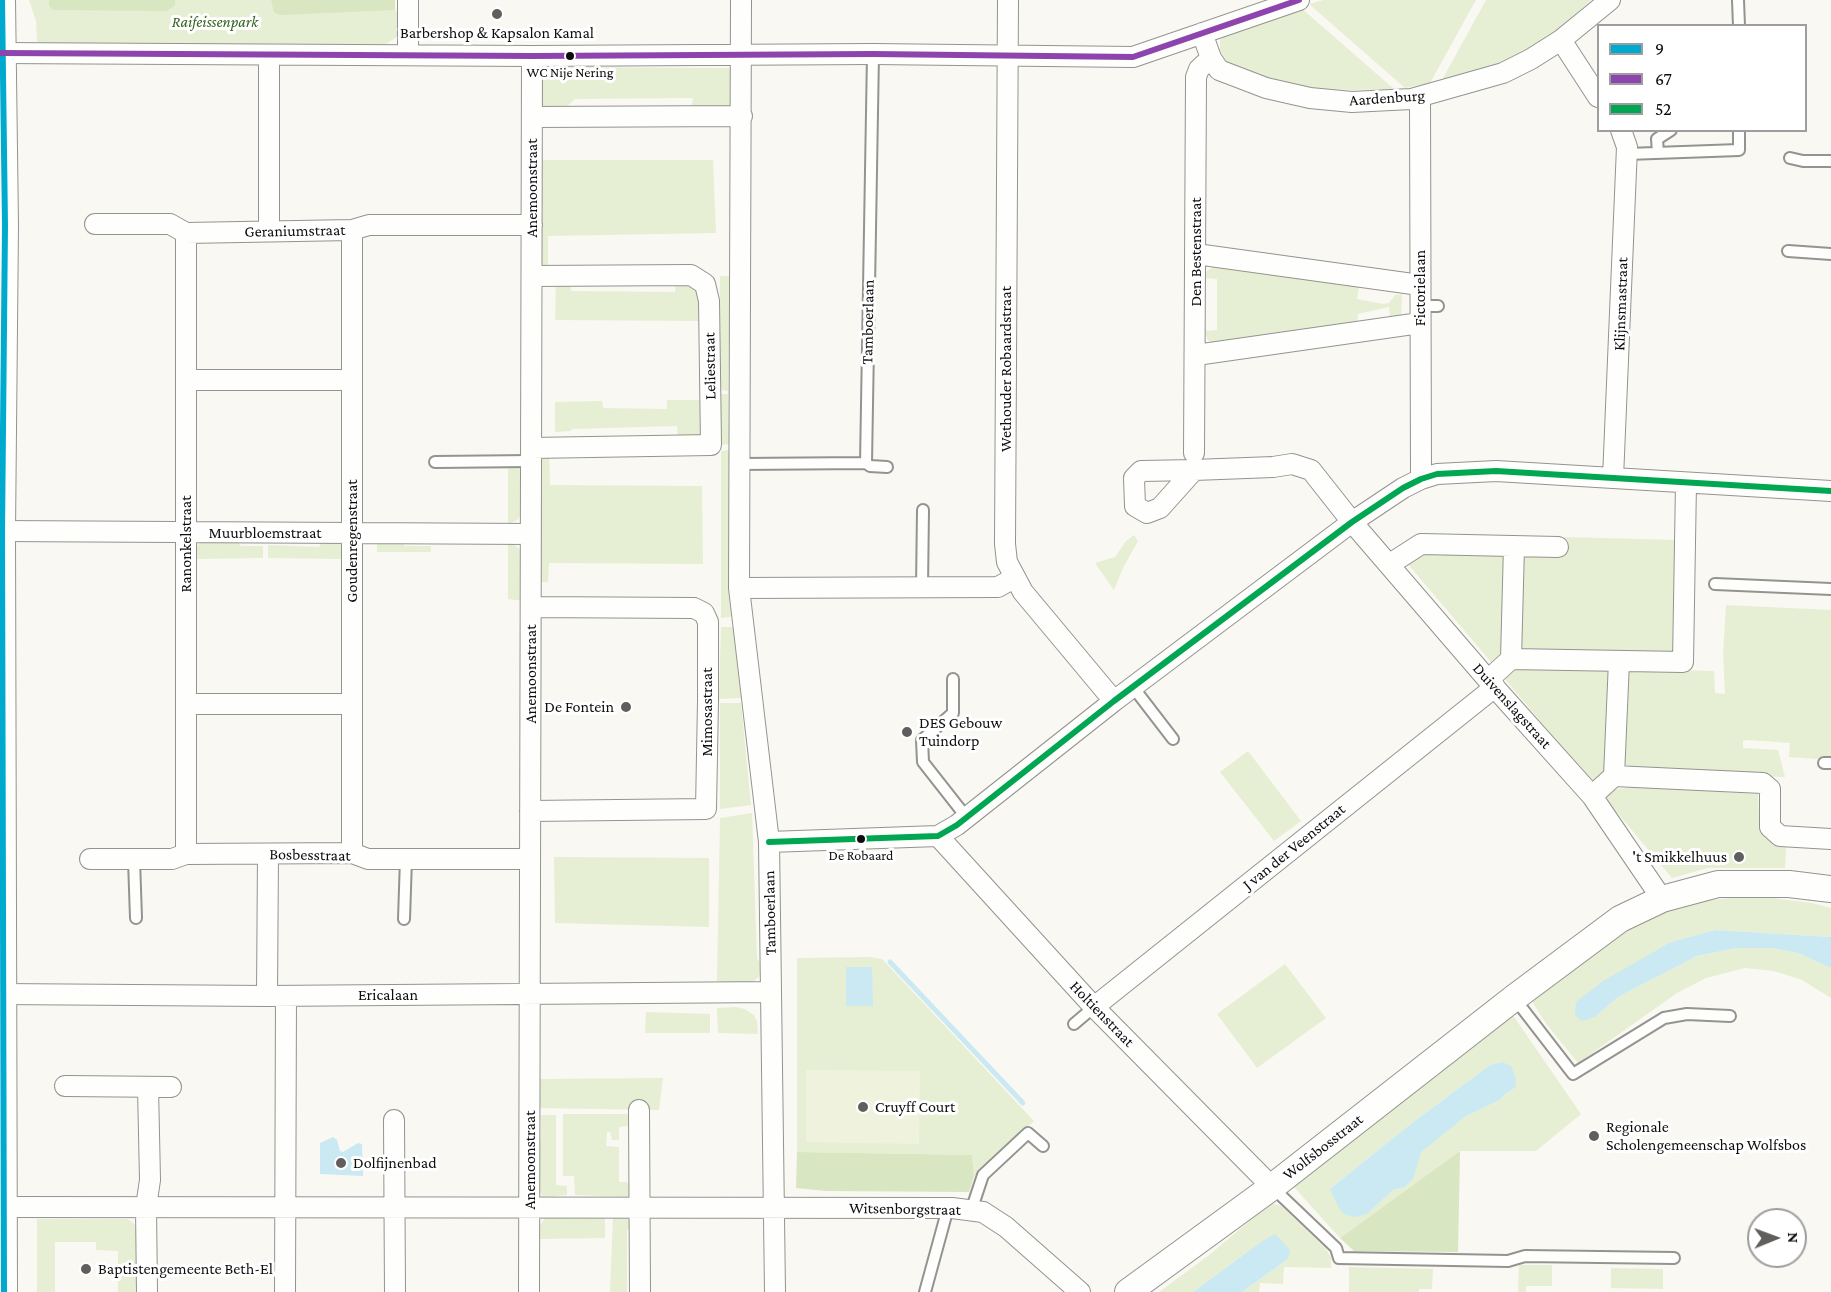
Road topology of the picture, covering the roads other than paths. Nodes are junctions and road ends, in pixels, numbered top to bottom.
1 (2, 0) edge
2 (408, 0) edge
3 (741, 0) edge
4 (1008, 0) edge
5 (1299, 0) edge
6 (1610, 0) edge
7 (1738, 0) edge
8 (1738, 24) edge
9 (1202, 33) junction
10 (1561, 40) junction
11 (2, 53) edge
12 (873, 54) junction
13 (269, 55) junction
14 (408, 55) junction
15 (741, 55) junction
16 (1008, 55) junction
17 (532, 56) junction
18 (1211, 58) junction
19 (1597, 94) edge
20 (1420, 98) junction
21 (742, 116) junction
22 (532, 117) junction
23 (1622, 132) edge
24 (1668, 132) edge
25 (1739, 132) edge
26 (1658, 153) junction
27 (1627, 154) junction
28 (1790, 158) dead end
29 (1831, 161) edge
30 (95, 224) dead end
31 (532, 225) junction
32 (352, 230) junction
33 (269, 231) junction
34 (186, 233) junction
35 (1788, 251) dead end
36 (1196, 254) junction
37 (1831, 254) edge
38 (532, 276) junction
39 (1420, 285) junction
40 (1426, 311) junction
41 (1196, 355) junction
42 (186, 380) junction
43 (352, 380) junction
44 (531, 454) junction
45 (435, 462) dead end
46 (866, 463) junction
47 (740, 464) junction
48 (887, 467) dead end
49 (1613, 478) junction
50 (1421, 479) junction
51 (1686, 483) junction
52 (1831, 491) edge
53 (923, 510) dead end
54 (1352, 522) junction
55 (1, 531) edge
56 (186, 532) junction
57 (352, 533) junction
58 (531, 534) junction
59 (1514, 546) junction
60 (1558, 547) dead end
61 (1390, 564) junction
62 (1014, 578) junction
63 (1715, 584) dead end
64 (922, 587) junction
65 (739, 588) junction
66 (1831, 589) edge
67 (531, 607) junction
68 (1511, 659) junction
69 (1619, 661) junction
70 (953, 679) dead end
71 (1492, 683) junction
72 (1133, 687) junction
73 (1114, 700) junction
74 (186, 704) junction
75 (352, 704) junction
76 (1173, 739) dead end
77 (1614, 776) junction
78 (1592, 796) junction
79 (530, 812) junction
80 (967, 818) junction
81 (938, 836) junction
82 (1831, 839) edge
83 (769, 842) junction
84 (352, 853) junction
85 (186, 854) junction
86 (268, 854) junction
87 (90, 859) dead end
88 (530, 859) junction
89 (134, 860) junction
90 (406, 860) junction
91 (1831, 890) edge
92 (1662, 899) junction
93 (136, 918) dead end
94 (404, 919) dead end
95 (771, 992) junction
96 (2, 994) edge
97 (530, 995) junction
98 (277, 996) junction
99 (1514, 998) junction
100 (1094, 1007) junction
101 (1730, 1016) dead end
102 (1074, 1024) dead end
103 (65, 1086) dead end
104 (148, 1087) junction
105 (171, 1087) dead end
106 (639, 1110) dead end
107 (394, 1120) dead end
108 (1043, 1146) dead end
109 (1272, 1187) junction
110 (3, 1207) junction
111 (146, 1207) junction
112 (285, 1207) junction
113 (395, 1207) junction
114 (529, 1207) junction
115 (639, 1208) junction
116 (773, 1208) junction
117 (948, 1208) junction
118 (971, 1211) junction
119 (1674, 1258) dead end
120 (4, 1292) edge
121 (147, 1292) edge
122 (285, 1292) edge
123 (395, 1292) edge
124 (529, 1292) edge
125 (640, 1292) edge
126 (776, 1292) edge
127 (925, 1292) edge
128 (1080, 1292) edge
129 (1128, 1292) edge

1 - 11 street
2 - 14 street
3 - 15 street, Tamboerlaan
4 - 16 street, Wethouder Robaardstraat
5 - 9 street
6 - 10 street, Aardenburg
7 - 8 lane
9 - 16 street
9 - 18 street
10 - 19 street
10 - 20 street, Aardenburg
11 - 13 street
11 - 55 street
12 - 15 street
12 - 16 street
12 - 46 lane, Tamboerlaan
13 - 14 street
13 - 33 street
14 - 17 street
15 - 17 street
15 - 21 street, Tamboerlaan
16 - 62 street, Wethouder Robaardstraat
17 - 22 street, Anemoonstraat
18 - 20 street, Aardenburg
18 - 36 street, Den Bestenstraat
20 - 39 street, Fictorielaan
21 - 22 street
21 - 47 street, Tamboerlaan
22 - 31 street, Anemoonstraat
23 - 27 street, Klijnsmastraat
24 - 26 lane
25 - 26 lane
26 - 27 lane
27 - 49 street, Klijnsmastraat
28 - 29 lane
30 - 34 street, Geraniumstraat
31 - 32 street, Geraniumstraat
31 - 38 street, Anemoonstraat
32 - 33 street, Geraniumstraat
32 - 43 street, Goudenregenstraat
33 - 34 street, Geraniumstraat
34 - 42 street, Ranonkelstraat
35 - 37 lane
36 - 39 street
36 - 41 street, Den Bestenstraat
38 - 44 street, Anemoonstraat
38 - 44 street, Leliestraat
39 - 40 street, Fictorielaan
40 - 41 street
40 - 50 street, Fictorielaan
41 - 54 street, Den Bestenstraat
42 - 43 street
42 - 56 street, Ranonkelstraat
43 - 57 street, Goudenregenstraat
44 - 45 lane
44 - 58 street, Anemoonstraat
46 - 47 lane
46 - 48 lane
47 - 65 street, Tamboerlaan
49 - 50 street
49 - 51 street
50 - 54 street
51 - 52 street
51 - 69 street
53 - 64 lane
54 - 61 street, Duivenslagstraat
54 - 72 street
55 - 56 street, Muurbloemstraat
55 - 96 street
56 - 57 street, Muurbloemstraat
56 - 74 street, Ranonkelstraat
57 - 58 street, Muurbloemstraat
57 - 75 street, Goudenregenstraat
58 - 67 street, Anemoonstraat
59 - 60 street
59 - 61 street
59 - 68 street
61 - 71 street, Duivenslagstraat
62 - 64 street
62 - 73 street, Wethouder Robaardstraat
63 - 66 lane
64 - 65 street
65 - 83 street, Tamboerlaan
67 - 79 street, Anemoonstraat
67 - 79 street, Mimosastraat
68 - 69 street
68 - 71 street, J van der Veenstraat
69 - 77 street
70 - 80 lane
71 - 78 street, Duivenslagstraat
71 - 100 street, J van der Veenstraat
72 - 73 street
72 - 76 lane
73 - 80 street
74 - 75 street
74 - 85 street, Ranonkelstraat
75 - 84 street, Goudenregenstraat
77 - 78 street
77 - 82 street
78 - 92 street, Duivenslagstraat
79 - 88 street, Anemoonstraat
80 - 81 street
81 - 83 street
81 - 100 street, Holtienstraat
83 - 95 street, Tamboerlaan
84 - 86 street, Bosbesstraat
84 - 90 street, Bosbesstraat
85 - 86 street, Bosbesstraat
85 - 89 street, Bosbesstraat
86 - 98 street
87 - 89 street, Bosbesstraat
88 - 90 street, Bosbesstraat
88 - 97 street, Anemoonstraat
89 - 93 lane
90 - 94 lane
91 - 92 street, Wolfsbosstraat
92 - 99 street, Wolfsbosstraat
95 - 97 street, Ericalaan
95 - 116 street, Tamboerlaan
96 - 98 street, Ericalaan
96 - 110 street
97 - 98 street, Ericalaan
97 - 114 street, Anemoonstraat
98 - 112 street
99 - 101 lane
99 - 109 street, Wolfsbosstraat
100 - 102 lane
100 - 109 street, Holtienstraat
103 - 104 street
104 - 105 street
104 - 111 street
106 - 115 street
107 - 113 street
108 - 118 lane
109 - 119 lane
109 - 129 street, Wolfsbosstraat
110 - 111 street, Witsenborgstraat
110 - 120 street
111 - 112 street, Witsenborgstraat
111 - 121 street
112 - 113 street, Witsenborgstraat
112 - 122 street
113 - 114 street, Witsenborgstraat
113 - 123 street
114 - 115 street, Witsenborgstraat
114 - 124 street, Anemoonstraat
115 - 116 street, Witsenborgstraat
115 - 125 street
116 - 117 street, Witsenborgstraat
116 - 126 street, Tamboerlaan
117 - 118 street, Witsenborgstraat
117 - 127 lane
118 - 128 street, Witsenborgstraat

